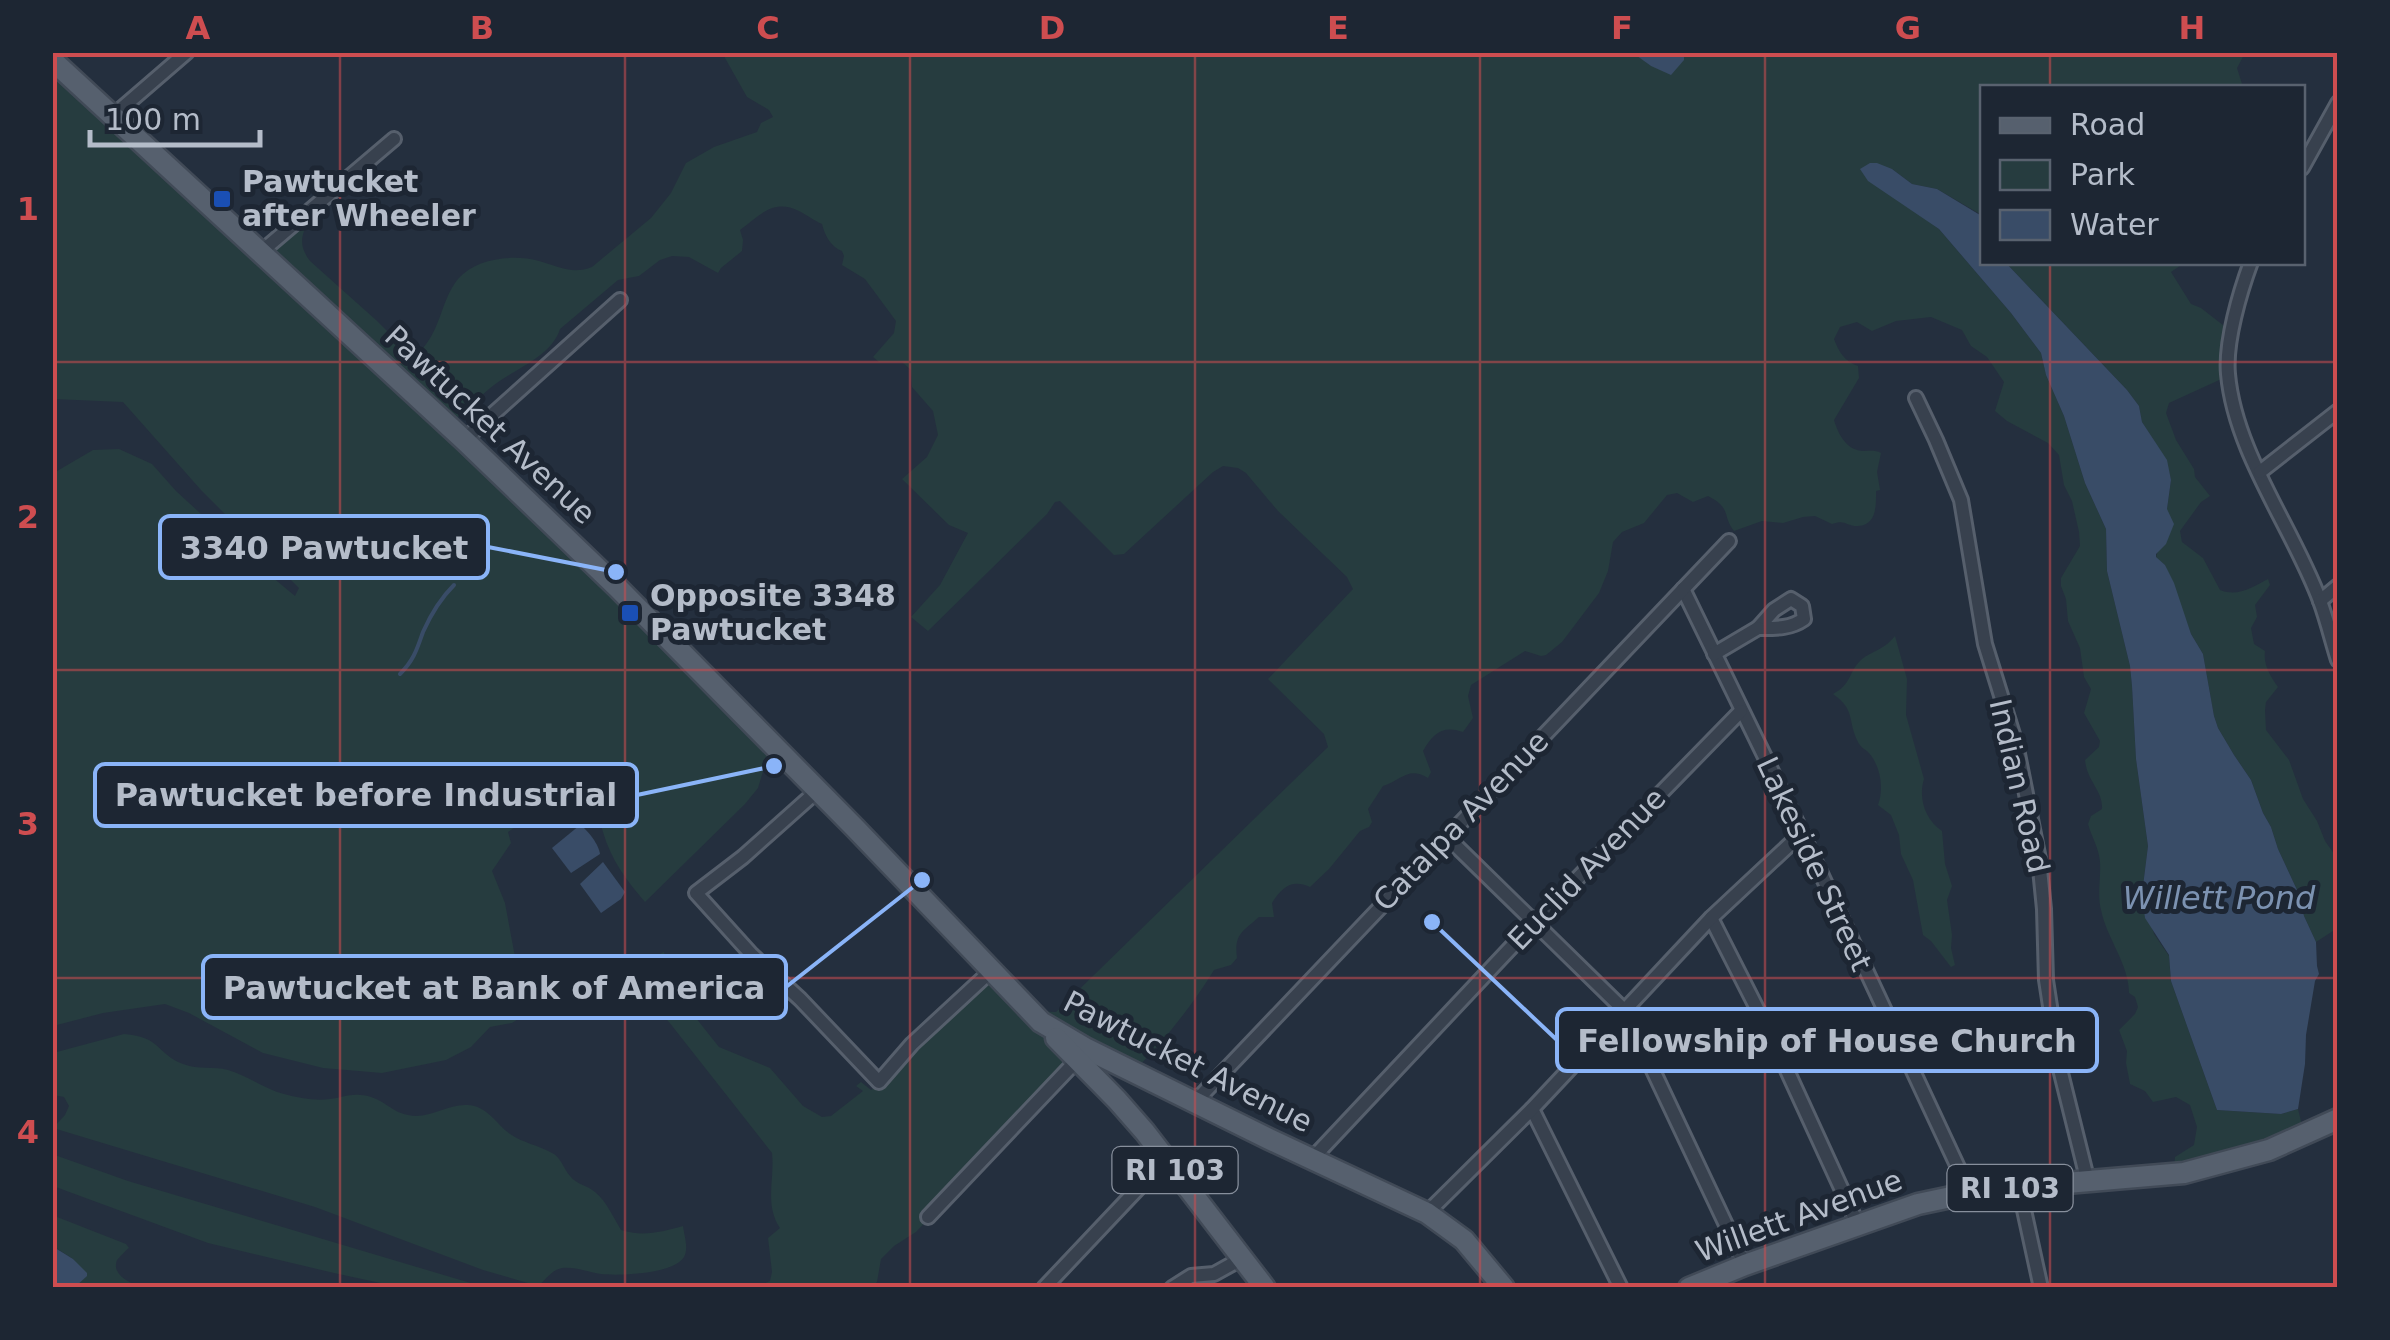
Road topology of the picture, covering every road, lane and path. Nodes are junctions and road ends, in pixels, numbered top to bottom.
1 (186, 52) edge
2 (52, 60) edge
3 (2338, 103) edge
4 (114, 115) junction
5 (394, 139) dead end
6 (2305, 163) edge
7 (261, 252) junction
8 (2251, 265) edge
9 (620, 300) dead end
10 (1916, 398) dead end
11 (2338, 411) edge
12 (464, 440) junction
13 (2260, 472) junction
14 (1729, 541) dead end
15 (2338, 586) edge
16 (1683, 589) junction
17 (2320, 601) junction
18 (2338, 624) edge
19 (1758, 628) dead end
20 (1714, 654) junction
21 (2338, 660) edge
22 (1741, 711) junction
23 (818, 791) junction
24 (1802, 834) junction
25 (1446, 836) junction
26 (1711, 918) junction
27 (1534, 923) junction
28 (992, 970) junction
29 (1626, 1011) junction
30 (1082, 1055) junction
31 (1140, 1074) junction
32 (1118, 1100) junction
33 (1195, 1102) junction
34 (1532, 1109) junction
35 (2338, 1119) edge
36 (1166, 1159) junction
37 (1312, 1159) junction
38 (2088, 1182) junction
39 (2020, 1186) junction
40 (1970, 1192) junction
41 (1427, 1213) junction
42 (928, 1217) dead end
43 (1858, 1225) junction
44 (1241, 1259) junction
45 (1746, 1265) junction
46 (1044, 1288) edge
47 (1172, 1288) edge
48 (1264, 1288) edge
49 (1504, 1288) edge
50 (1621, 1288) edge
51 (1689, 1288) edge
52 (2041, 1288) edge

1 - 4 street
2 - 4 main road, Pawtucket Avenue / RI 103
3 - 6 street
4 - 7 main road, Pawtucket Avenue / RI 103
5 - 7 street
7 - 12 main road, Pawtucket Avenue / RI 103
8 - 13 street
9 - 12 street
10 - 38 street, Indian Road
11 - 13 street
12 - 23 main road, Pawtucket Avenue / RI 103
13 - 17 street
14 - 16 street, Catalpa Avenue
15 - 17 street
16 - 20 street, Lakeside Street
16 - 25 street, Catalpa Avenue
17 - 18 street
17 - 21 street
19 - 20 street
20 - 22 street, Lakeside Street
22 - 24 street, Lakeside Street
22 - 27 street, Euclid Avenue
23 - 28 main road, Pawtucket Avenue / RI 103
23 - 28 street
24 - 26 street
24 - 40 street, Lakeside Street
25 - 27 street
25 - 33 street, Catalpa Avenue
26 - 29 street
26 - 43 street
27 - 29 street
27 - 37 street, Euclid Avenue
28 - 30 main road, Pawtucket Avenue / RI 103
29 - 34 street
29 - 45 street
30 - 31 main road, Pawtucket Avenue / RI 103
30 - 32 main road, RI 103
30 - 42 street
31 - 32 main road
31 - 33 main road, Pawtucket Avenue / RI 103
32 - 36 main road, RI 103
33 - 37 main road, Pawtucket Avenue / RI 103
34 - 41 street
34 - 50 street
35 - 38 main road, Willett Avenue / RI 103
36 - 44 main road, RI 103
36 - 46 street
37 - 41 main road, Pawtucket Avenue / RI 103
38 - 39 main road, Willett Avenue / RI 103
39 - 40 main road, Willett Avenue / RI 103
39 - 52 street
40 - 43 main road, Willett Avenue / RI 103
41 - 49 main road, Pawtucket Avenue / RI 103
43 - 45 main road, Willett Avenue / RI 103
44 - 47 street
44 - 48 main road, RI 103
45 - 51 main road, Willett Avenue / RI 103

